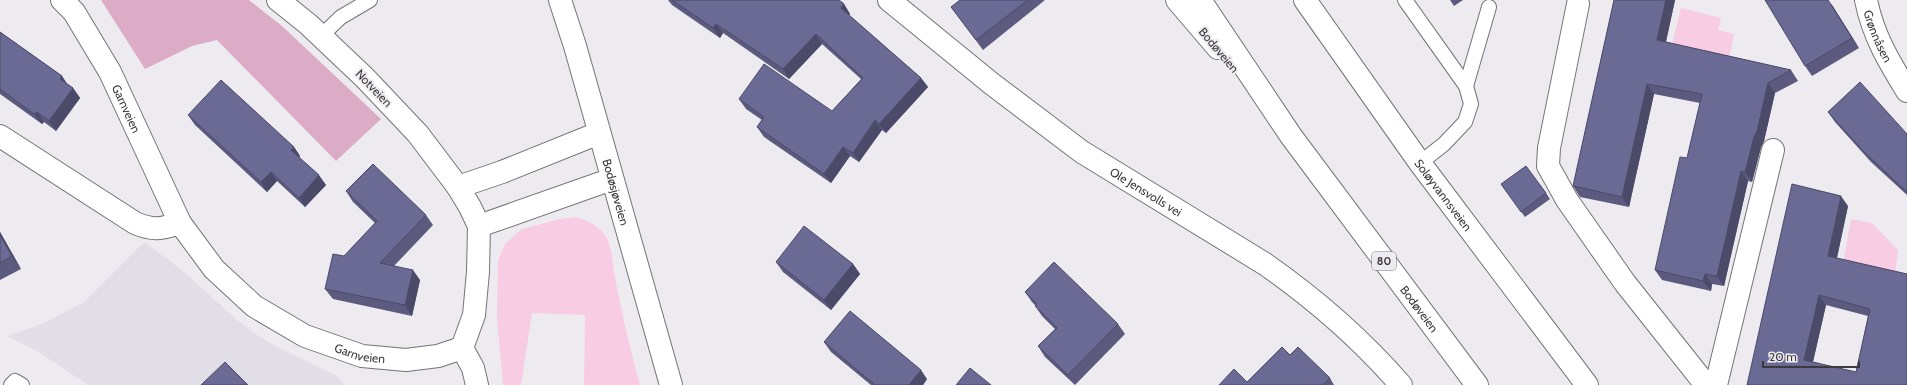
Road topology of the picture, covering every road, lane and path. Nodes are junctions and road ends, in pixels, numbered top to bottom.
1 (62, 0) edge
2 (278, 0) edge
3 (370, 0) edge
4 (560, 0) edge
5 (889, 0) edge
6 (1177, 0) edge
7 (1200, 0) edge
8 (1305, 0) edge
9 (1405, 0) edge
10 (1866, 0) edge
11 (1578, 4) dead end
12 (1489, 6) dead end
13 (321, 36) junction
14 (1466, 86) junction
15 (1907, 90) edge
16 (599, 133) junction
17 (0, 136) edge
18 (1291, 136) junction
19 (1773, 150) dead end
20 (1420, 163) junction
21 (612, 180) junction
22 (458, 186) junction
23 (180, 223) junction
24 (479, 226) junction
25 (462, 348) junction
26 (11, 385) edge
27 (22, 385) edge
28 (477, 385) edge
29 (671, 385) edge
30 (1401, 385) edge
31 (1477, 385) edge
32 (1586, 385) edge
33 (1706, 385) edge
34 (1716, 385) edge

1 - 23 street, Garnveien
2 - 13 street, Notveien
3 - 13 lane
4 - 16 street, Bodøsjøveien
5 - 30 street, Ole Jensvolls vei
6 - 18 street, Bodøveien / 80
7 - 18 street, Bodøveien / 80
8 - 20 street, Soløyvannsveien
9 - 14 lane
10 - 15 street, Grønnåsen
11 - 33 street
12 - 14 lane
13 - 22 street, Notveien
14 - 20 lane
16 - 21 street, Bodøsjøveien
16 - 22 street
17 - 23 street
18 - 31 street, Bodøveien / 80
19 - 34 street
20 - 32 street, Soløyvannsveien
21 - 24 street
21 - 29 street, Bodøsjøveien
22 - 24 street, Notveien
23 - 25 street, Garnveien
24 - 25 street
25 - 28 street
26 - 27 lane

